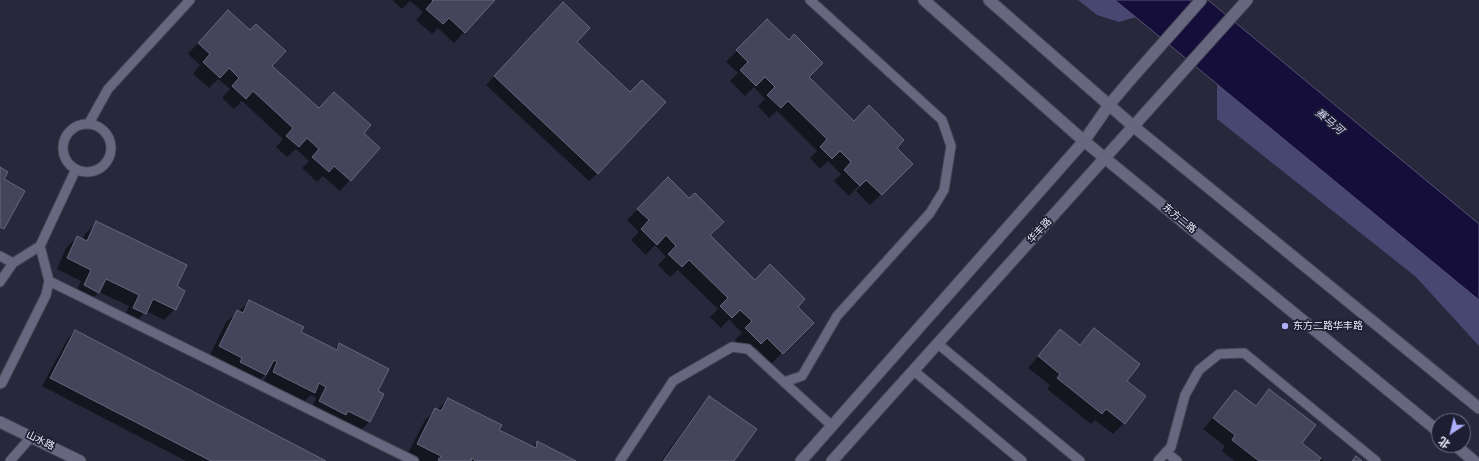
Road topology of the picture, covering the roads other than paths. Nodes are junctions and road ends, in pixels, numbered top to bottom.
1 (190, 0) edge
2 (810, 0) edge
3 (924, 0) edge
4 (988, 0) edge
5 (1201, 0) edge
6 (1245, 1) edge
7 (1109, 105) junction
8 (89, 123) junction
9 (1133, 126) junction
10 (1084, 141) junction
11 (1105, 158) junction
12 (76, 169) junction
13 (40, 246) junction
14 (0, 256) edge
15 (14, 263) junction
16 (49, 281) junction
17 (0, 282) edge
18 (938, 344) junction
19 (914, 371) junction
20 (784, 382) junction
21 (0, 384) edge
22 (1479, 408) edge
23 (0, 422) edge
24 (1431, 425) edge
25 (832, 426) junction
26 (31, 437) junction
27 (1166, 452) junction
28 (1464, 453) edge
29 (10, 461) edge
30 (80, 461) edge
31 (414, 461) edge
32 (620, 461) edge
33 (801, 461) edge
34 (832, 461) edge
35 (1022, 461) edge
36 (1080, 461) edge
37 (1158, 461) edge
38 (1177, 461) edge
39 (1376, 461) edge
40 (1474, 461) edge

1 - 8 lane
2 - 20 lane
3 - 10 street, 东方二路
4 - 7 street
5 - 7 street
6 - 9 street, 华丰路
7 - 9 street
7 - 10 street
8 - 12 lane
8 - 12 lane
9 - 11 street, 华丰路
9 - 22 street
10 - 11 street, 东方二路
10 - 25 street
11 - 18 street, 华丰路
11 - 24 street, 东方二路
12 - 13 lane
13 - 15 lane
13 - 16 lane
14 - 15 lane
15 - 17 lane
16 - 21 lane
16 - 31 lane
18 - 19 street, 华丰路
18 - 36 lane
19 - 34 street, 华丰路
19 - 35 lane
20 - 25 lane
20 - 32 lane
23 - 26 street, 山水路
25 - 33 street
26 - 29 lane
26 - 30 street, 山水路
27 - 37 lane
27 - 38 lane
27 - 39 lane
28 - 40 street

